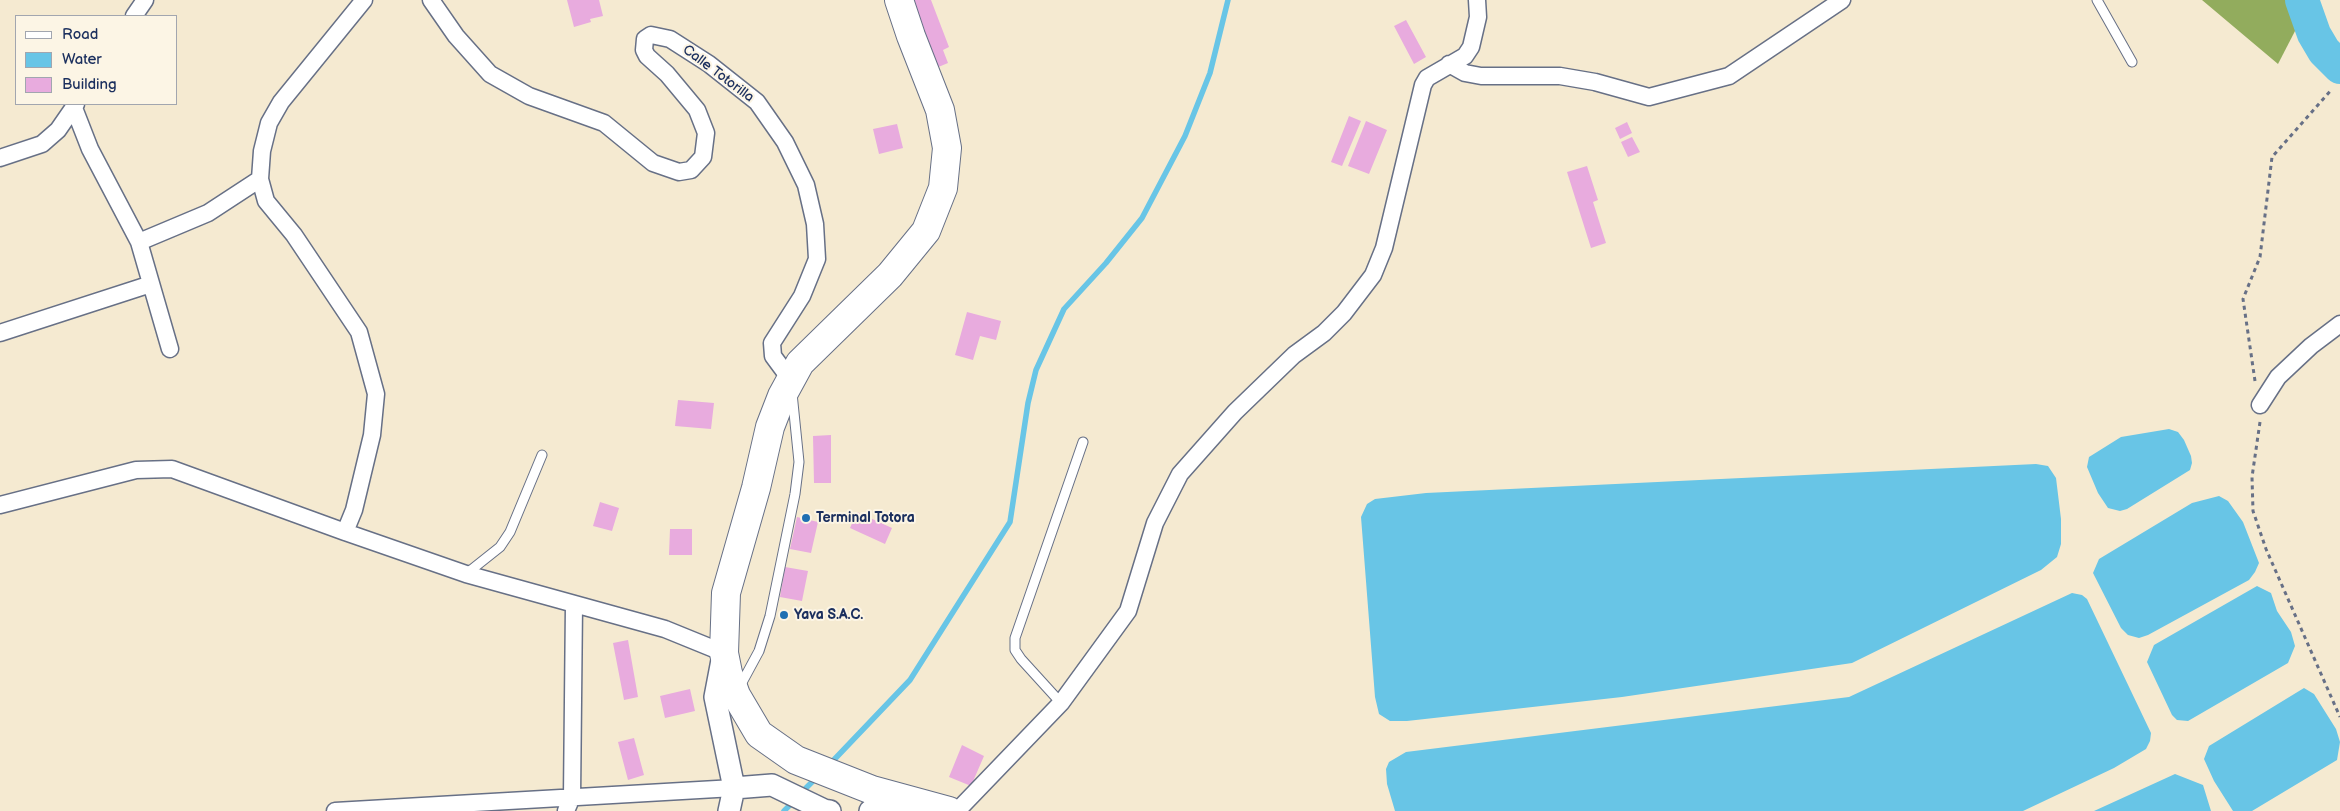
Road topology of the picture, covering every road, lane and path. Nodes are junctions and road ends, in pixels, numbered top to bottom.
1 (145, 0) edge
2 (364, 0) edge
3 (431, 0) edge
4 (899, 0) edge
5 (1477, 0) edge
6 (1842, 0) edge
7 (2097, 0) edge
8 (135, 15) edge
9 (2132, 62) dead end
10 (1449, 64) junction
11 (75, 106) edge
12 (0, 158) edge
13 (260, 179) junction
14 (139, 242) junction
15 (151, 284) junction
16 (2340, 324) edge
17 (0, 333) edge
18 (170, 349) dead end
19 (790, 379) junction
20 (2260, 404) dead end
21 (1083, 442) dead end
22 (542, 455) dead end
23 (0, 505) edge
24 (345, 532) junction
25 (466, 574) junction
26 (574, 604) junction
27 (724, 653) junction
28 (736, 695) junction
29 (1061, 703) junction
30 (734, 788) junction
31 (871, 800) edge
32 (569, 804) edge
33 (939, 807) edge
34 (335, 811) edge
35 (729, 811) edge
36 (827, 811) edge
37 (957, 811) edge

1 - 8 street
2 - 13 street
3 - 19 street, Calle Totorilla
4 - 19 highway
5 - 10 street
6 - 10 street
7 - 9 lane
10 - 29 street
11 - 12 street
11 - 14 street
13 - 14 street
13 - 24 street
14 - 15 street
15 - 17 street
15 - 18 street
16 - 20 street
19 - 27 highway
19 - 28 lane
21 - 29 lane
22 - 25 lane
23 - 24 street
24 - 25 street
25 - 26 street
26 - 27 street
26 - 32 street
27 - 28 highway
27 - 30 street
28 - 31 highway
29 - 37 street
30 - 32 street
30 - 35 street
30 - 36 street
31 - 33 highway
32 - 34 street

